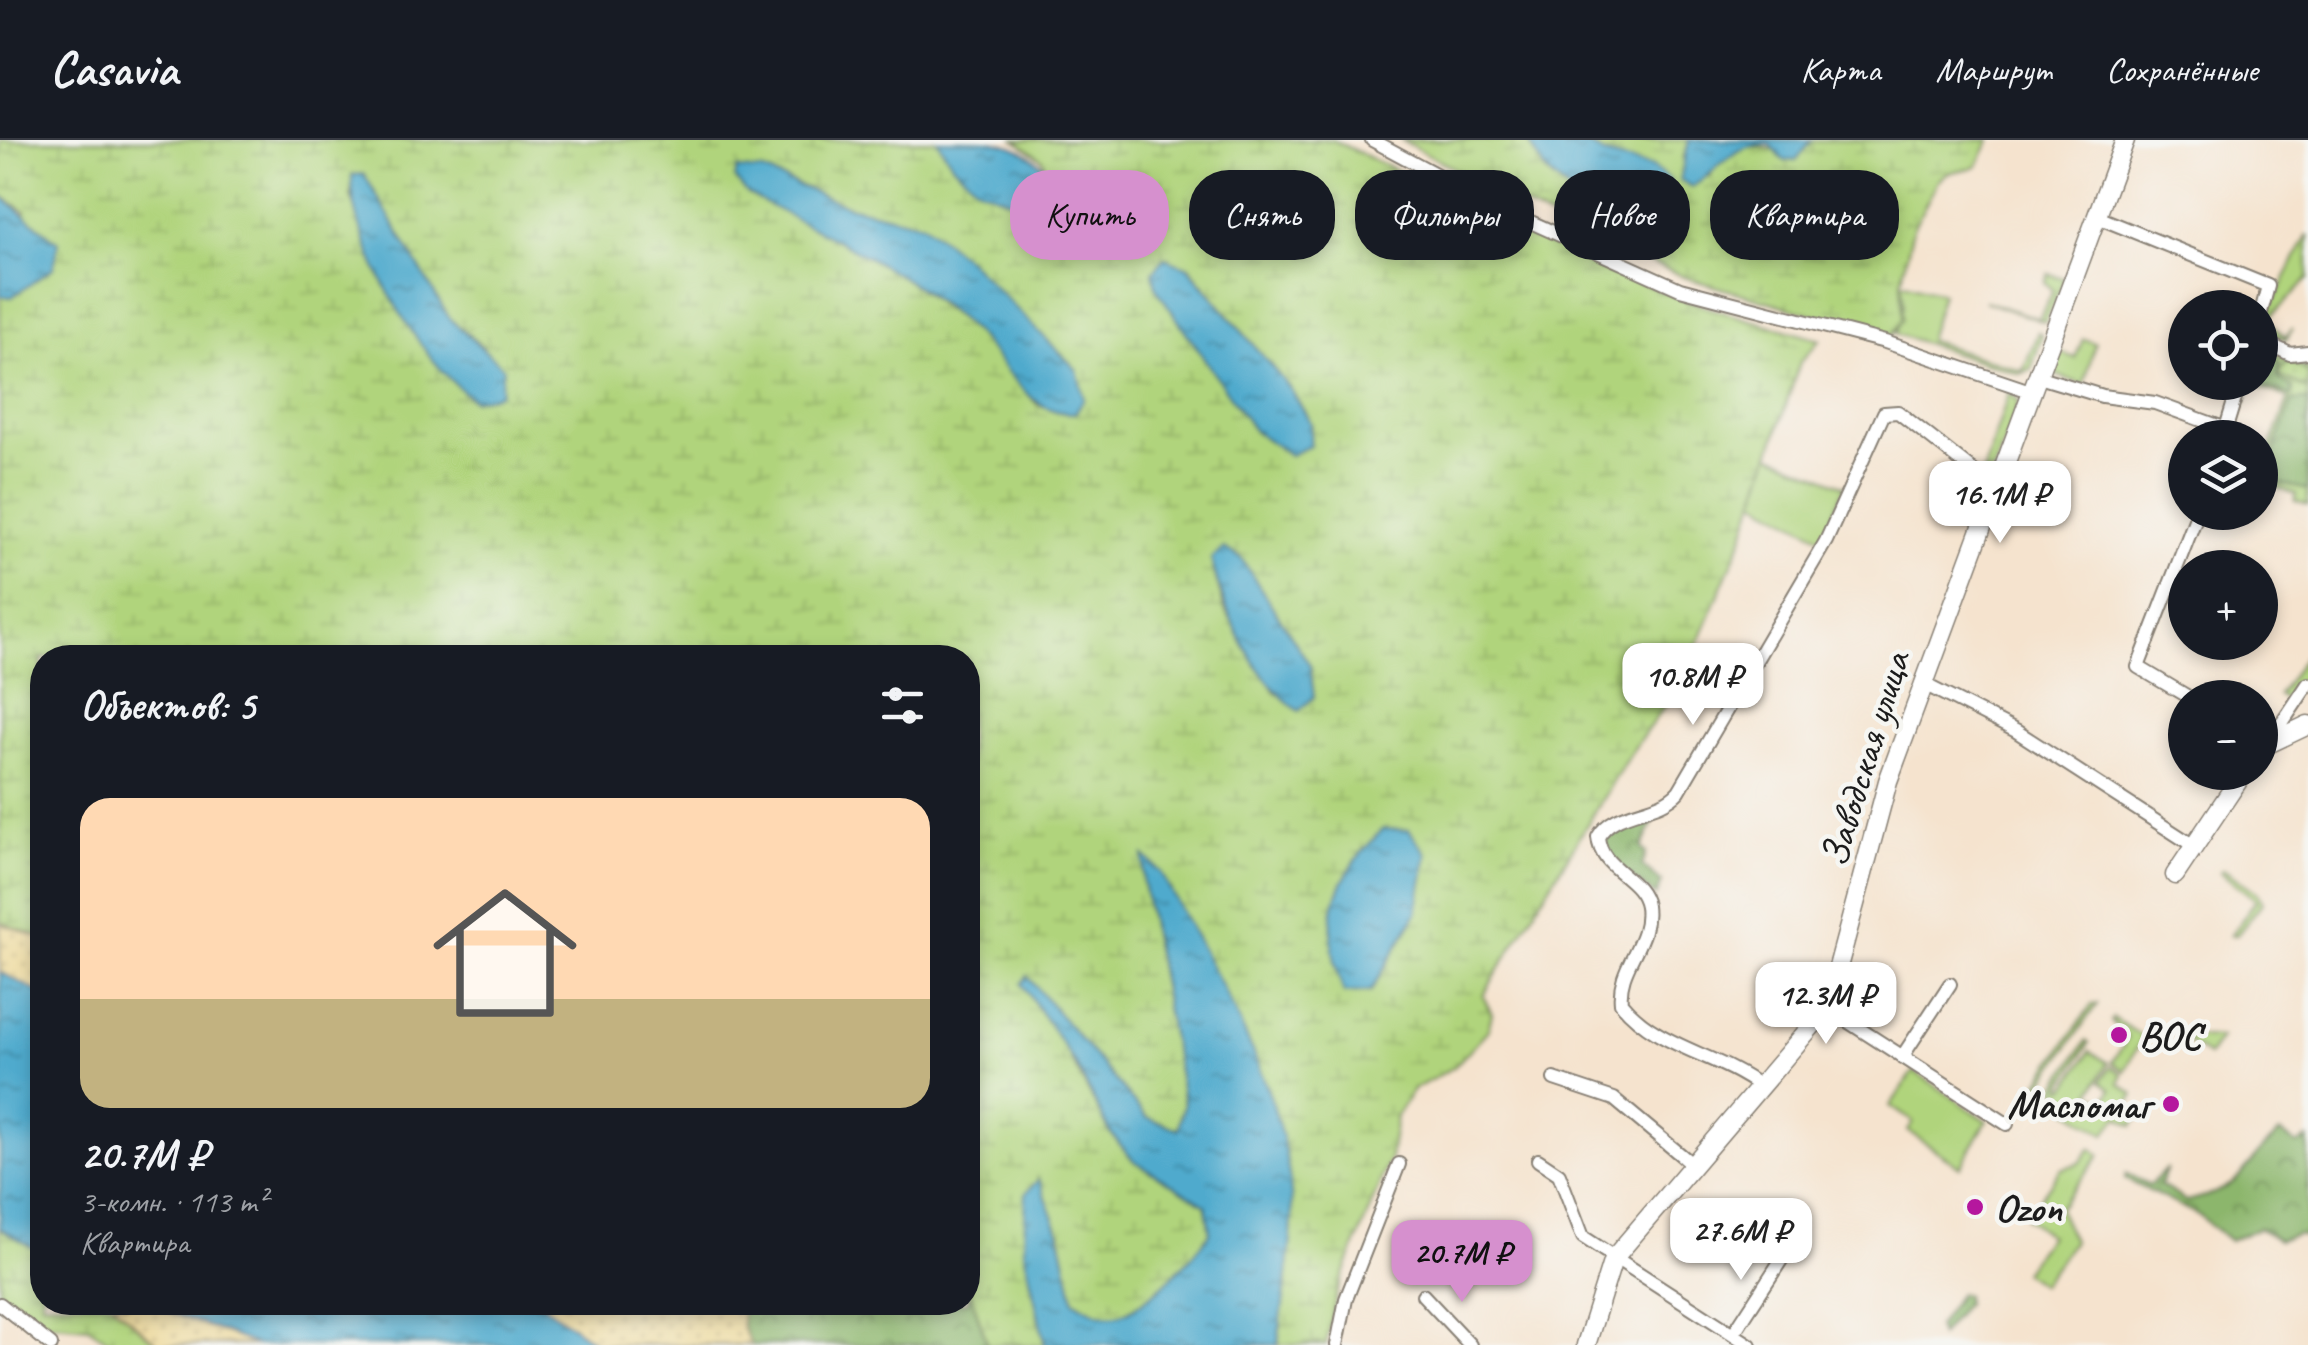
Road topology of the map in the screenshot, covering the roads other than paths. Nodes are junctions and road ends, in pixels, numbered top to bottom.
1 (1372, 140) edge
2 (2124, 140) edge
3 (2096, 216) junction
4 (2267, 290) edge
5 (2278, 348) edge
6 (2308, 352) edge
7 (2033, 384) junction
8 (2195, 420) edge
9 (1996, 489) junction
10 (2191, 530) edge
11 (1922, 683) junction
12 (2308, 684) edge
13 (2168, 685) edge
14 (2278, 725) edge
15 (2308, 725) edge
16 (2278, 738) edge
17 (2232, 790) edge
18 (2194, 846) junction
19 (2175, 874) dead end
20 (1950, 984) dead end
21 (1827, 1008) junction
22 (1902, 1056) junction
23 (1554, 1079) dead end
24 (1761, 1087) junction
25 (2007, 1124) dead end
26 (1538, 1160) dead end
27 (1399, 1164) dead end
28 (1693, 1165) junction
29 (1785, 1254) dead end
30 (1613, 1259) junction
31 (1423, 1295) dead end
32 (0, 1304) edge
33 (1733, 1334) junction
34 (51, 1345) edge
35 (1337, 1345) edge
36 (1470, 1345) edge
37 (1586, 1345) edge
38 (1750, 1345) edge

1 - 7 street
2 - 3 street, Заводская улица
3 - 4 street
3 - 7 street, Заводская улица
5 - 6 street
7 - 8 street
7 - 9 street, Заводская улица
9 - 11 street, Заводская улица
9 - 24 street
10 - 13 street
11 - 18 street
11 - 21 street, Заводская улица
12 - 14 street
15 - 16 street
17 - 18 street
18 - 19 street
20 - 22 street
21 - 22 street
21 - 24 street, Заводская улица
22 - 25 street
23 - 28 street
24 - 28 street, Заводская улица
26 - 30 street
27 - 35 street
28 - 30 street, Заводская улица
29 - 33 street
30 - 33 street
30 - 37 street, Заводская улица
31 - 36 street
32 - 34 street
33 - 38 street

